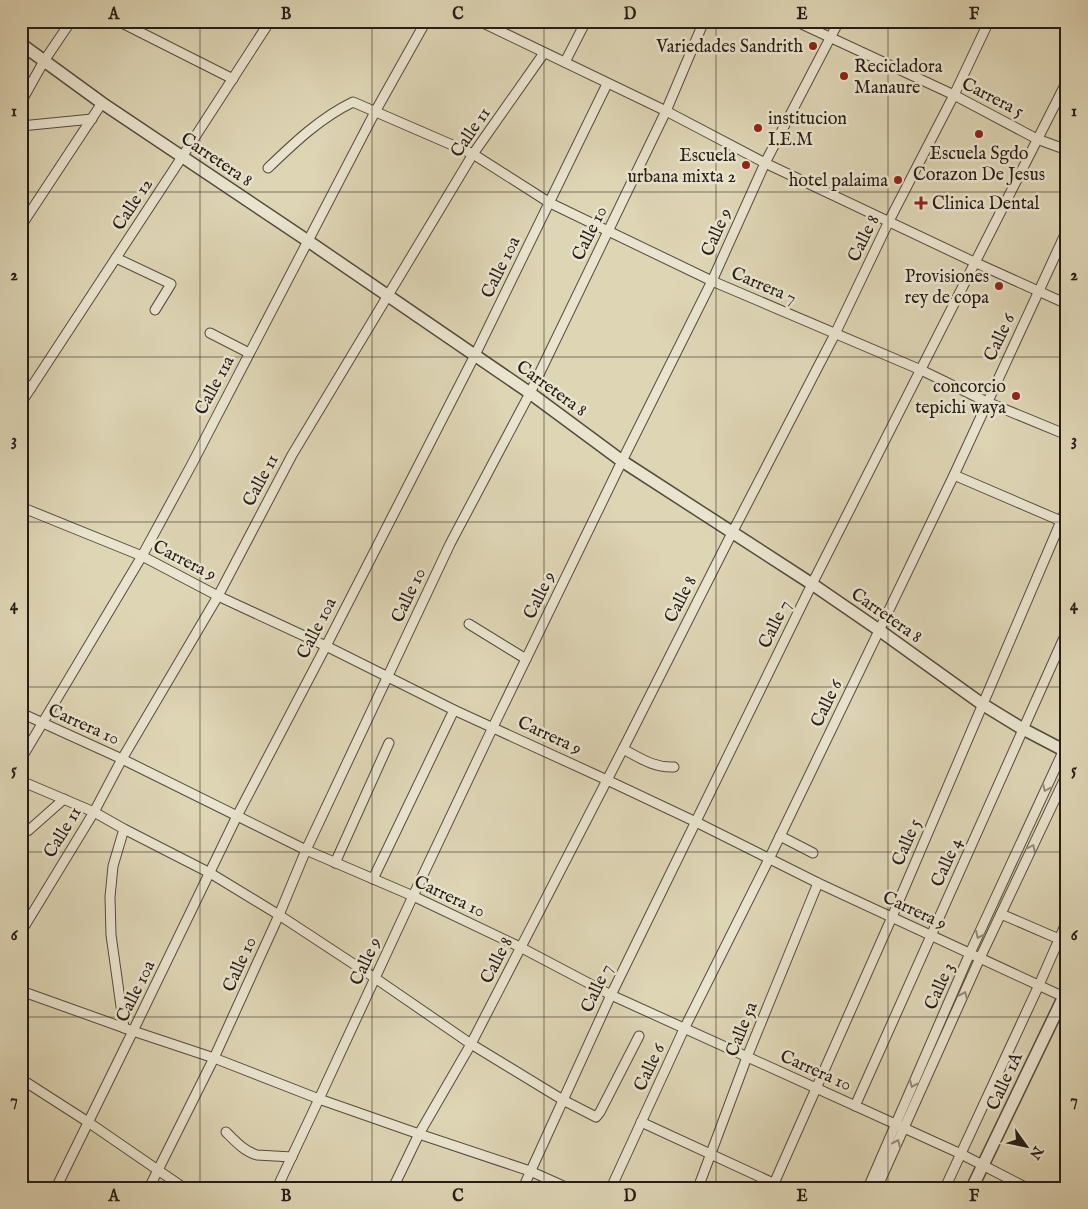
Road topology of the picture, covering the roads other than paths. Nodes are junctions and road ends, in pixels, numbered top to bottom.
1 (71, 21) edge
2 (118, 21) edge
3 (270, 21) edge
4 (426, 21) edge
5 (479, 21) edge
6 (586, 21) edge
7 (704, 21) edge
8 (795, 21) edge
9 (839, 21) edge
10 (989, 21) edge
11 (830, 38) junction
12 (21, 44) edge
13 (544, 53) junction
14 (44, 62) junction
15 (565, 62) junction
16 (232, 79) junction
17 (1067, 80) edge
18 (607, 84) junction
19 (954, 95) junction
20 (21, 102) edge
21 (102, 103) junction
22 (666, 111) junction
23 (375, 112) junction
24 (92, 119) junction
25 (21, 126) edge
26 (1037, 139) junction
27 (1067, 150) edge
28 (473, 154) junction
29 (182, 157) junction
30 (765, 163) junction
31 (268, 168) dead end
32 (550, 203) junction
33 (889, 221) junction
34 (21, 226) edge
35 (1067, 230) edge
36 (608, 231) junction
37 (308, 241) junction
38 (116, 258) junction
39 (974, 262) junction
40 (712, 281) junction
41 (1038, 290) junction
42 (387, 295) junction
43 (1067, 304) edge
44 (155, 310) dead end
45 (210, 333) dead end
46 (835, 334) junction
47 (249, 353) junction
48 (475, 355) junction
49 (921, 370) junction
50 (21, 381) edge
51 (31, 388) junction
52 (530, 393) junction
53 (987, 402) junction
54 (21, 403) edge
55 (1067, 435) edge
56 (622, 461) junction
57 (954, 475) junction
58 (21, 507) edge
59 (1067, 507) edge
60 (1061, 521) junction
61 (732, 532) junction
62 (142, 556) junction
63 (812, 584) junction
64 (218, 596) junction
65 (469, 624) dead end
66 (879, 630) junction
67 (1067, 631) edge
68 (326, 646) junction
69 (526, 659) junction
70 (388, 676) junction
71 (982, 704) junction
72 (454, 710) junction
73 (21, 713) edge
74 (43, 724) junction
75 (493, 727) junction
76 (1023, 729) junction
77 (389, 742) dead end
78 (1066, 748) edge
79 (623, 749) junction
80 (21, 759) edge
81 (122, 759) junction
82 (674, 766) dead end
83 (1067, 774) edge
84 (607, 780) junction
85 (21, 781) edge
86 (64, 800) junction
87 (94, 812) junction
88 (237, 816) junction
89 (696, 822) junction
90 (124, 829) junction
91 (21, 834) edge
92 (780, 836) junction
93 (306, 850) junction
94 (813, 853) dead end
95 (769, 859) junction
96 (335, 863) junction
97 (210, 873) junction
98 (373, 879) junction
99 (818, 883) junction
100 (413, 896) junction
101 (1001, 914) junction
102 (279, 915) junction
103 (892, 917) junction
104 (1067, 921) edge
105 (21, 932) edge
106 (931, 935) junction
107 (1058, 940) junction
108 (520, 947) junction
109 (970, 953) junction
110 (980, 958) junction
111 (375, 978) junction
112 (1039, 985) junction
113 (21, 991) edge
114 (1065, 993) edge
115 (610, 995) junction
116 (124, 1028) junction
117 (684, 1029) junction
118 (133, 1031) junction
119 (638, 1036) dead end
120 (471, 1044) junction
121 (747, 1057) junction
122 (214, 1058) junction
123 (21, 1079) edge
124 (816, 1088) junction
125 (319, 1099) junction
126 (563, 1100) junction
127 (855, 1106) junction
128 (88, 1122) junction
129 (641, 1122) junction
130 (900, 1126) junction
131 (226, 1132) dead end
132 (420, 1134) junction
133 (961, 1154) junction
134 (711, 1155) junction
135 (292, 1157) junction
136 (983, 1166) junction
137 (158, 1171) junction
138 (530, 1171) junction
139 (21, 1182) edge
140 (773, 1185) edge
141 (1022, 1187) edge
142 (31, 1188) edge
143 (56, 1188) edge
144 (150, 1188) edge
145 (184, 1188) edge
146 (277, 1188) edge
147 (393, 1188) edge
148 (522, 1188) edge
149 (568, 1188) edge
150 (611, 1188) edge
151 (698, 1188) edge
152 (784, 1188) edge
153 (868, 1188) edge
154 (877, 1188) edge
155 (945, 1188) edge
156 (972, 1188) edge

1 - 14 street
2 - 16 street
3 - 16 street, Calle 12
4 - 23 street, Calle 11a
5 - 13 street
6 - 15 street
7 - 22 street, Calle 10
8 - 11 street, Carrera 5
9 - 11 street, Calle 9
10 - 19 street, Calle 8
11 - 19 street, Carrera 5
11 - 30 street, Calle 9
12 - 14 street, Carretera 8
13 - 15 street
13 - 28 street, Calle 11
14 - 20 street
14 - 21 street, Carretera 8
15 - 18 street
16 - 29 street, Calle 12
17 - 26 street, Calle 7
18 - 22 street
18 - 32 street, Calle 10a
19 - 26 street, Carrera 5
19 - 33 street, Calle 8
21 - 24 street
21 - 29 street, Carretera 8
22 - 30 street
22 - 36 street, Calle 10
23 - 28 street, Carrera 7
23 - 31 street, Carrera 7
23 - 37 street, Calle 11a
24 - 25 street
24 - 34 street
26 - 27 street, Carrera 5
26 - 39 street, Calle 7
28 - 32 street, Carrera 7
28 - 42 street, Calle 11
29 - 37 street, Carretera 8
29 - 38 street, Calle 12
30 - 33 street
30 - 40 street, Calle 9
32 - 36 street, Carrera 7
32 - 48 street, Calle 10a
33 - 39 street
33 - 46 street, Calle 8
35 - 41 street, Calle 6
36 - 40 street, Carrera 7
36 - 52 street, Calle 10
37 - 42 street, Carretera 8
37 - 47 street, Calle 11a
38 - 44 street
38 - 51 street, Calle 12
39 - 41 street
39 - 49 street, Calle 7
40 - 46 street, Carrera 7
40 - 56 street, Calle 9
41 - 43 street
41 - 53 street, Calle 6
42 - 48 street, Carretera 8
42 - 64 street, Calle 11
45 - 47 street
46 - 49 street, Carrera 7
46 - 61 street, Calle 8
47 - 62 street, Calle 11a
48 - 52 street, Carretera 8
48 - 68 street, Calle 10a
49 - 53 street, Carrera 7
49 - 63 street, Calle 7
50 - 51 street
51 - 54 street, Calle 12
52 - 56 street, Carretera 8
52 - 70 street, Calle 10
53 - 55 street, Carrera 7
53 - 57 street, Calle 6
56 - 61 street, Carretera 8
56 - 69 street, Calle 9
57 - 60 street
57 - 66 street, Calle 6
58 - 62 street, Carrera 9
59 - 60 street, Calle 5
60 - 71 street, Calle 5
61 - 63 street, Carretera 8
61 - 79 street, Calle 8
62 - 64 street, Carrera 9
62 - 74 street, Calle 11a
63 - 66 street, Carretera 8
63 - 89 street, Calle 7
64 - 68 street, Carrera 9
64 - 81 street, Calle 11
65 - 69 street
66 - 71 street, Carretera 8
66 - 92 street, Calle 6
67 - 76 street, Calle 4
68 - 70 street, Carrera 9
68 - 88 street, Calle 10a
69 - 75 street, Calle 9
70 - 72 street, Carrera 9
70 - 93 street, Calle 10
71 - 76 street, Carretera 8
71 - 103 street, Calle 5
72 - 75 street, Carrera 9
72 - 98 street
73 - 74 street, Carrera 10
74 - 80 street, Calle 11a
74 - 81 street, Carrera 10
75 - 84 street, Carrera 9
75 - 100 street, Calle 9
76 - 78 street, Carretera 8
76 - 106 street, Calle 4
77 - 96 street
78 -> 109 street, Calle 3
79 - 82 street
79 - 84 street, Calle 8
81 - 87 street, Calle 11
81 - 88 street, Carrera 10
101 -> 83 street, Calle 3
84 - 89 street, Carrera 9
84 - 108 street, Calle 8
85 - 86 street
86 - 87 street
86 - 91 street
87 - 90 street
87 - 105 street, Calle 11
88 - 93 street, Carrera 10
88 - 97 street, Calle 10a
89 - 95 street, Carrera 9
89 - 115 street, Calle 7
90 - 97 street
90 - 116 street
92 - 94 street
92 - 95 street, Calle 6
93 - 96 street, Carrera 10
93 - 102 street, Calle 10
95 - 99 street, Carrera 9
95 - 117 street, Calle 6
96 - 98 street, Carrera 10
97 - 102 street
97 - 118 street, Calle 10a
98 - 100 street, Carrera 10
99 - 103 street, Carrera 9
99 - 121 street, Calle 5a
100 - 108 street, Carrera 10
100 - 111 street, Calle 9
101 - 107 street
101 - 110 street, Calle 3
102 - 111 street
102 - 122 street, Calle 10
103 - 106 street, Carrera 9
103 - 124 street, Calle 5
104 - 107 street
106 - 109 street, Carrera 9
106 - 127 street, Calle 4
107 - 112 street
108 - 115 street, Carrera 10
108 - 120 street, Calle 8
109 - 110 street, Carrera 9
109 -> 130 street, Calle 3
110 - 112 street, Carrera 9
130 -> 110 street, Calle 3
111 - 120 street
111 - 125 street, Calle 9
112 - 114 street, Carrera 9
112 - 133 street
113 - 116 street
114 - 136 street, Calle 1A
115 - 117 street, Carrera 10
115 - 126 street, Calle 7
116 - 118 street
117 - 121 street, Carrera 10
117 - 129 street, Calle 6
118 - 122 street
118 - 128 street, Calle 10a
119 - 126 street
120 - 126 street
120 - 132 street, Calle 8
121 - 124 street, Carrera 10
121 - 134 street, Calle 5a
122 - 125 street
122 - 137 street, Calle 10
123 - 128 street
124 - 127 street, Carrera 10
124 - 140 street, Calle 5
125 - 132 street
125 - 135 street, Calle 9
126 - 138 street, Calle 7
127 - 130 street, Carrera 10
128 - 137 street
128 - 143 street, Calle 10a
129 - 134 street
129 - 150 street, Calle 6
130 - 133 street, Carrera 10
130 - 153 street, Calle 3
154 -> 130 street, Calle 3
131 - 135 street
132 - 138 street
132 - 147 street, Calle 8
133 - 136 street, Carrera 10
133 - 155 street
134 - 140 street
134 - 151 street, Calle 5a
135 - 146 street, Calle 9
136 - 141 street, Carrera 10
136 - 156 street, Calle 1A
137 - 144 street, Calle 10
137 - 145 street
138 - 148 street, Calle 7
138 - 149 street
139 - 142 street
140 - 152 street

